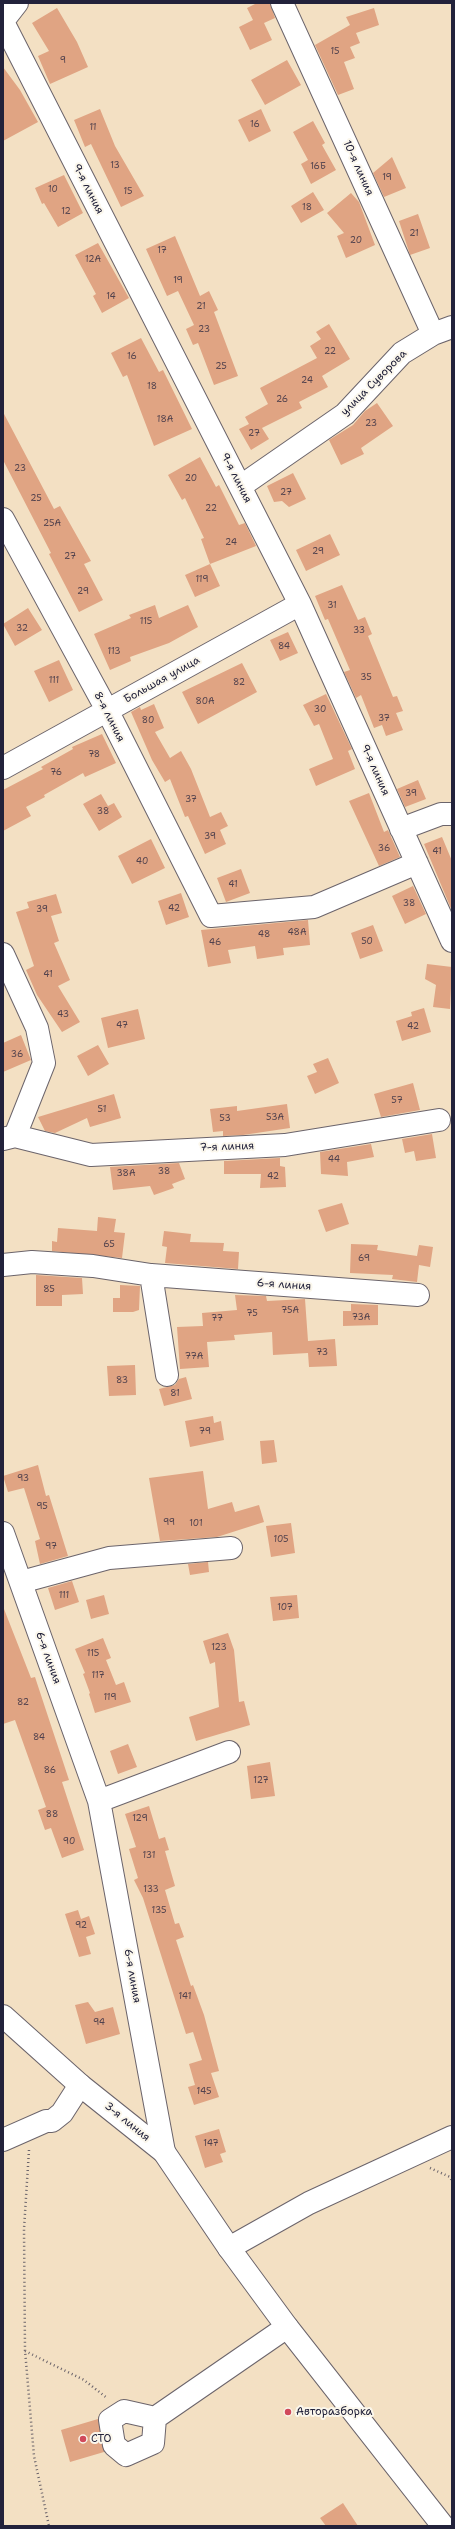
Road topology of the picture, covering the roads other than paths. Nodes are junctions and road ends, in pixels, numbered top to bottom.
1 (17, 3) edge
2 (282, 3) edge
3 (3, 22) edge
4 (442, 330) edge
5 (240, 486) junction
6 (3, 519) edge
7 (300, 604) junction
8 (106, 710) junction
9 (3, 768) edge
10 (452, 814) edge
11 (401, 829) junction
12 (417, 864) junction
13 (452, 941) edge
14 (3, 954) edge
15 (439, 1120) dead end
16 (9, 1137) edge
17 (3, 1265) edge
18 (151, 1275) junction
19 (418, 1295) dead end
20 (167, 1375) dead end
21 (3, 1533) edge
22 (231, 1548) dead end
23 (21, 1582) junction
24 (229, 1752) dead end
25 (99, 1800) junction
26 (3, 2016) edge
27 (80, 2085) junction
28 (452, 2137) edge
29 (3, 2140) edge
30 (164, 2152) junction
31 (229, 2248) junction
32 (287, 2327) junction
33 (155, 2418) junction
34 (443, 2526) edge

1 - 3 street
2 - 4 street, 10-я линия
3 - 5 street, 9-я линия
4 - 5 street, улица Суворова
5 - 7 street, 9-я линия
6 - 8 street, 8-я линия
7 - 8 street, Большая улица
7 - 11 street, 9-я линия
8 - 9 street, Большая улица
8 - 12 street, 8-я линия
10 - 11 street
11 - 12 street, 9-я линия
12 - 13 street, 9-я линия
14 - 16 street, 7-я линия
15 - 16 street, 7-я линия
17 - 18 street, 6-я линия
18 - 19 street, 6-я линия
18 - 20 street
21 - 23 street, 6-я линия
22 - 23 street
23 - 25 street, 6-я линия
24 - 25 street
25 - 30 street, 6-я линия
26 - 27 street, 3-я линия
27 - 29 street
27 - 30 street, 3-я линия
28 - 31 street
30 - 31 street, 3-я линия
31 - 32 street, 3-я линия
32 - 33 street
32 - 34 street, 3-я линия
33 - 33 street

